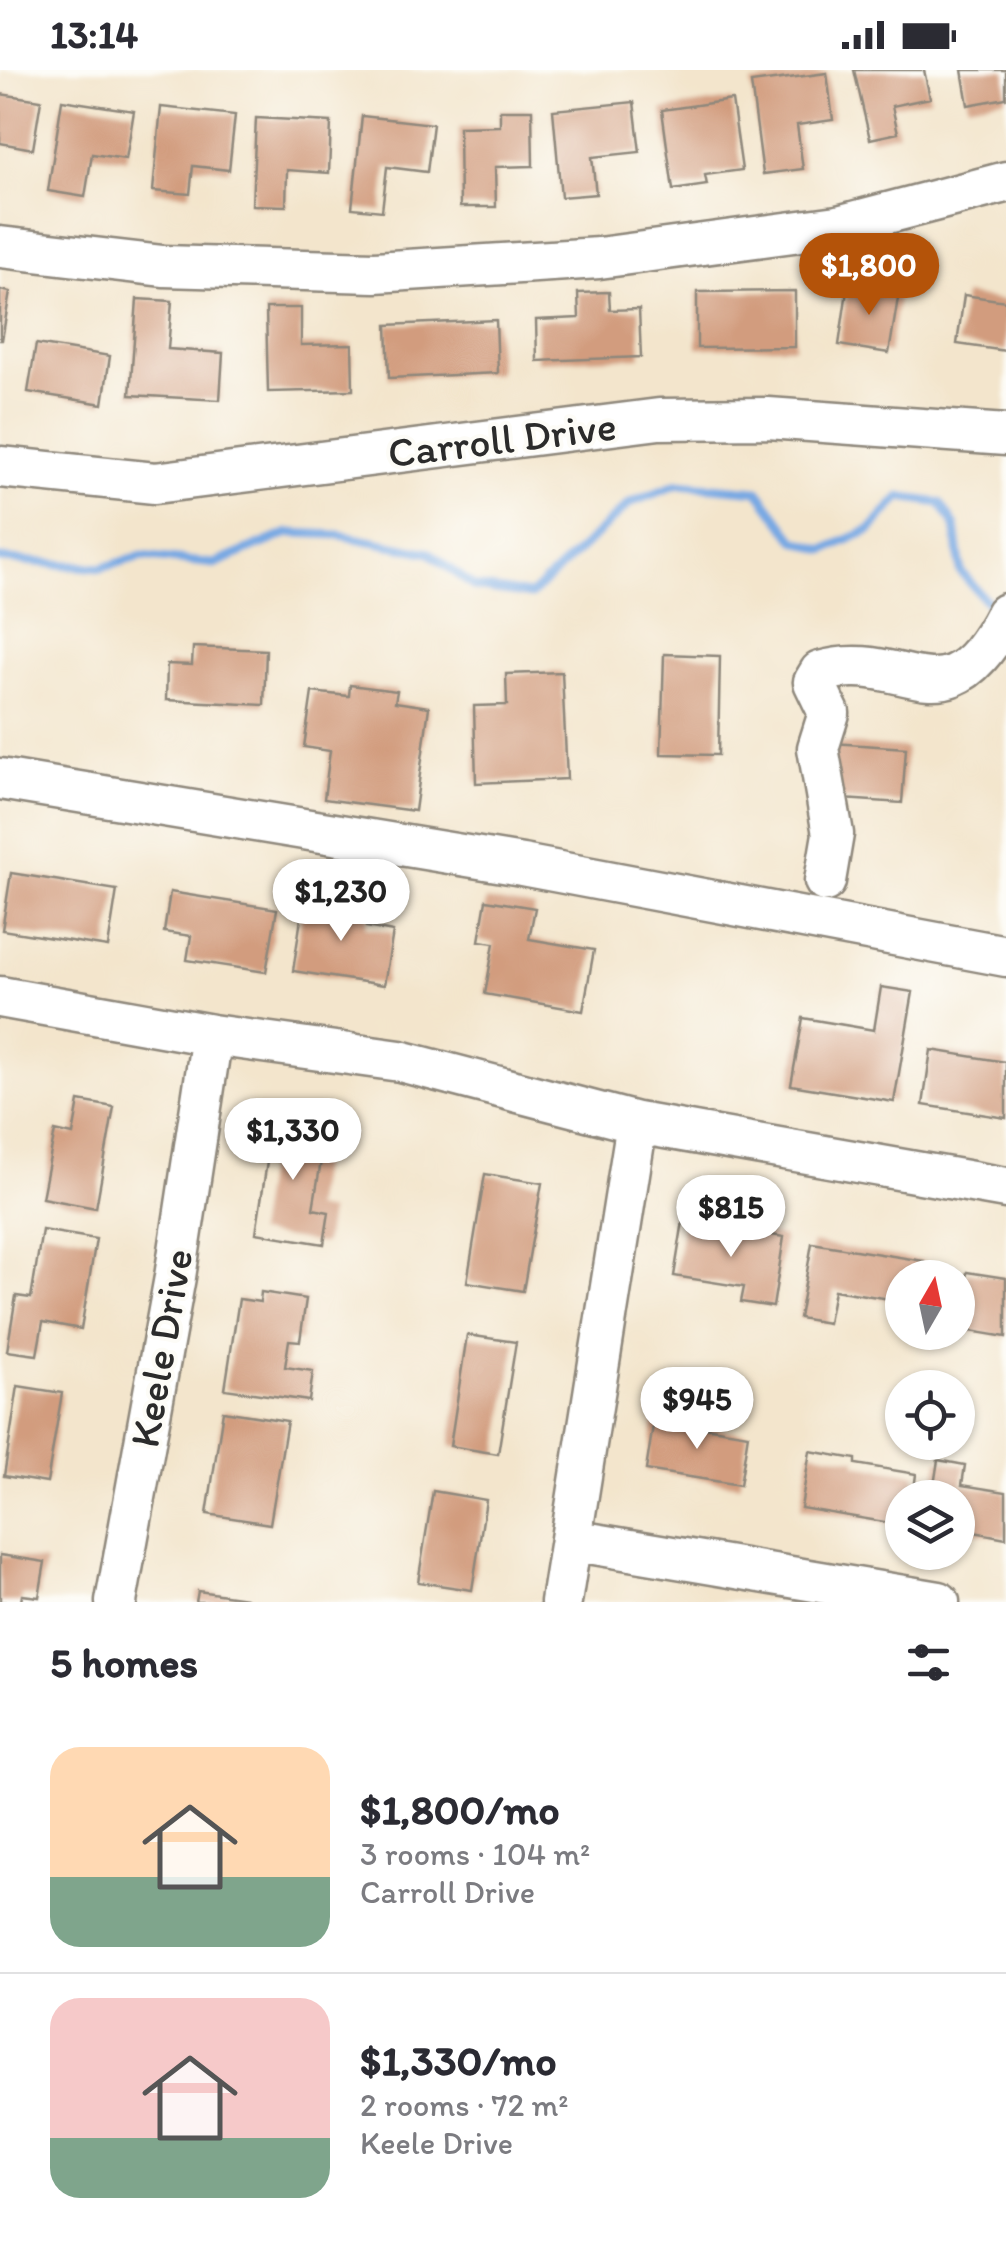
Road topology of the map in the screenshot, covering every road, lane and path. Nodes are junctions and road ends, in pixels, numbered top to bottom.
1 (1006, 182) edge
2 (0, 247) edge
3 (1006, 434) edge
4 (0, 466) edge
5 (1000, 626) edge
6 (0, 779) edge
7 (825, 881) dead end
8 (1006, 956) edge
9 (0, 996) edge
10 (212, 1034) junction
11 (636, 1123) junction
12 (1006, 1188) edge
13 (570, 1540) junction
14 (116, 1602) edge
15 (561, 1602) edge
16 (939, 1602) edge

1 - 2 street
3 - 4 street, Carroll Drive
5 - 7 street
6 - 8 street
9 - 10 street
10 - 11 street
10 - 14 street, Keele Drive
11 - 12 street
11 - 13 street
13 - 15 street
13 - 16 street

